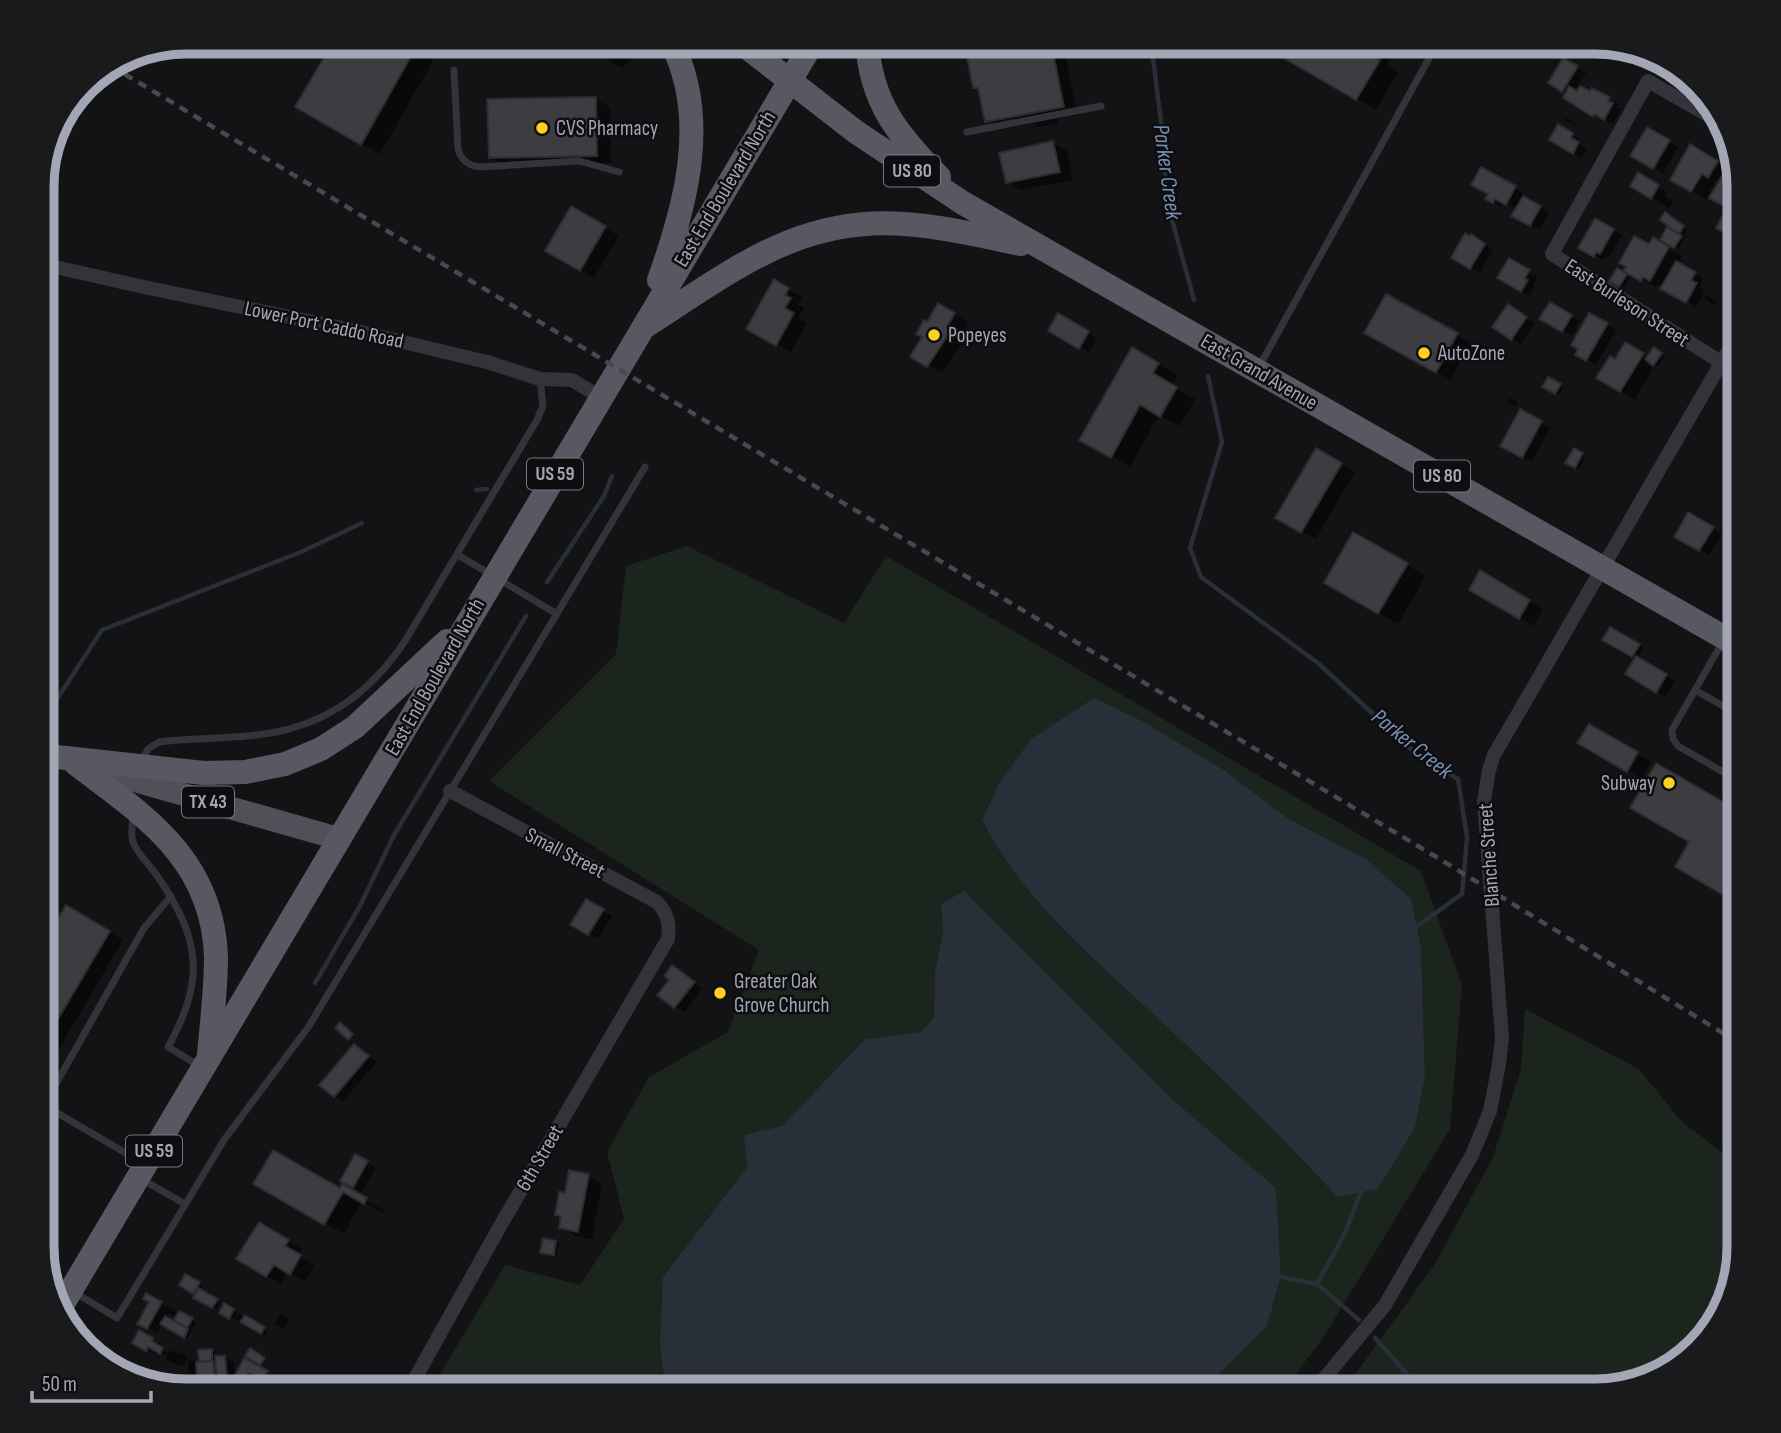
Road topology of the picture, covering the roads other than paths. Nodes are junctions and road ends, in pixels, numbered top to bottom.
1 (1431, 54) edge
2 (676, 55) edge
3 (756, 55) edge
4 (806, 55) edge
5 (869, 55) edge
6 (454, 70) dead end
7 (790, 81) junction
8 (1693, 99) edge
9 (1690, 105) junction
10 (1101, 106) dead end
11 (1704, 113) edge
12 (967, 132) dead end
13 (619, 172) dead end
14 (963, 203) junction
15 (1041, 248) junction
16 (55, 267) edge
17 (641, 330) junction
18 (1727, 353) edge
19 (1721, 364) junction
20 (1727, 367) edge
21 (1257, 371) junction
22 (540, 379) junction
23 (600, 397) junction
24 (645, 467) dead end
25 (458, 555) junction
26 (1604, 567) junction
27 (494, 576) junction
28 (556, 614) junction
29 (470, 619) junction
30 (1727, 639) edge
31 (1727, 649) edge
32 (1696, 690) junction
33 (1727, 708) edge
34 (55, 757) edge
35 (55, 758) edge
36 (76, 764) junction
37 (138, 773) junction
38 (1727, 774) edge
39 (450, 791) junction
40 (134, 807) junction
41 (340, 839) junction
42 (170, 896) junction
43 (670, 925) joint
44 (207, 1066) junction
45 (55, 1084) edge
46 (55, 1113) edge
47 (142, 1171) junction
48 (185, 1204) junction
49 (71, 1290) junction
50 (65, 1300) edge
51 (415, 1379) edge
52 (1324, 1379) edge

1 - 21 lane
2 - 17 highway
3 - 7 highway, US 80
4 - 7 highway, East End Boulevard North / US 59
5 - 14 highway
6 - 13 lane
7 - 14 highway, East Grand Avenue / US 80
7 - 17 highway, East End Boulevard North / US 59
8 - 9 street
9 - 11 street
9 - 19 street, East Burleson Street
10 - 12 lane
14 - 15 highway, East Grand Avenue / US 80
15 - 17 highway
15 - 21 highway, East Grand Avenue / US 80
16 - 22 street, Lower Port Caddo Road
17 - 23 highway, East End Boulevard North / US 59
18 - 19 street, Blanche Street
19 - 20 street, East Burleson Street
19 - 26 street, Blanche Street
21 - 26 highway, East Grand Avenue / US 80
22 - 23 street, Lower Port Caddo Road
22 - 25 lane
23 - 27 highway, East End Boulevard North / US 59
24 - 28 lane
25 - 27 lane
25 - 37 lane
26 - 30 highway, East Grand Avenue / US 80
26 - 52 street, Blanche Street
27 - 28 lane
27 - 29 highway, East End Boulevard North / US 59
28 - 39 lane
29 - 37 highway
29 - 41 highway, East End Boulevard North / US 59
31 - 32 lane
32 - 33 lane
32 - 38 lane
34 - 37 highway
35 - 36 main road, TX 43
36 - 37 main road, TX 43
36 - 40 highway
37 - 40 lane
37 - 41 main road, TX 43
39 - 43 street, Small Street
39 - 48 lane
40 - 42 lane
40 - 44 highway
41 - 44 highway, East End Boulevard North / US 59
42 - 44 lane
42 - 45 lane
43 - 51 street, 6th Street
44 - 47 highway, East End Boulevard North / US 59
46 - 47 lane
47 - 48 lane
47 - 49 highway, East End Boulevard North / US 59
48 - 49 lane
49 - 50 highway, East End Boulevard North / US 59

